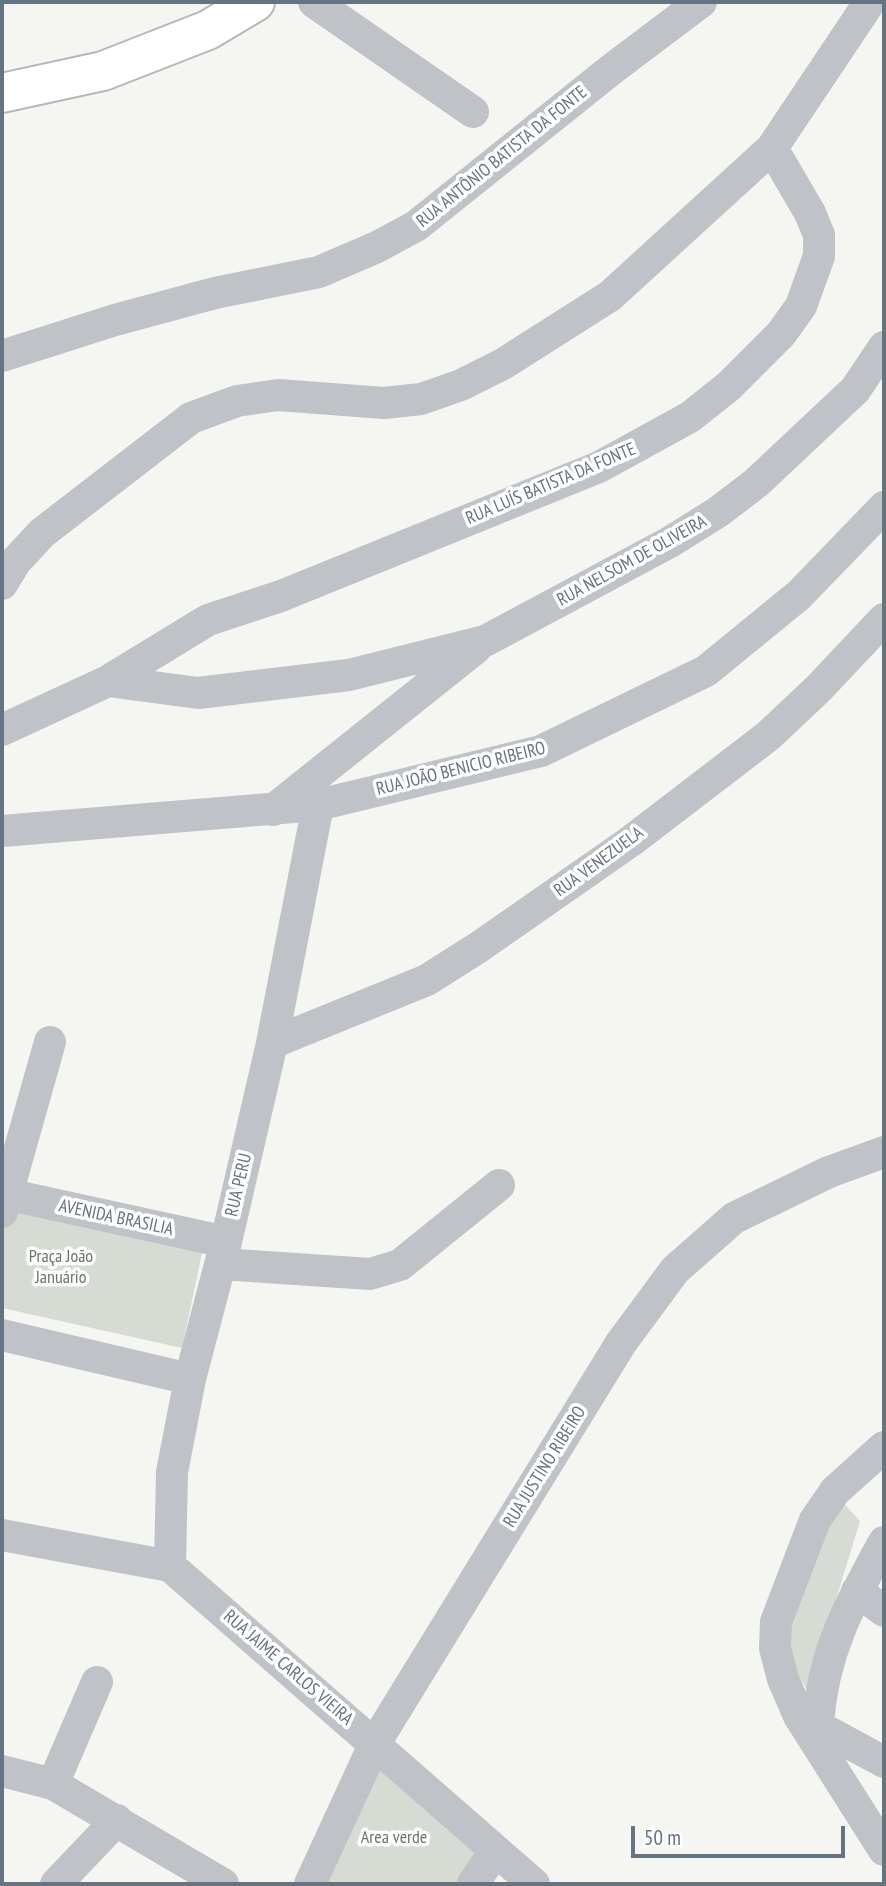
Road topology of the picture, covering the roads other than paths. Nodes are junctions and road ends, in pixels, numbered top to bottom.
1 (255, 2) edge
2 (314, 2) edge
3 (701, 2) edge
4 (869, 7) edge
5 (2, 93) edge
6 (473, 112) dead end
7 (772, 148) junction
8 (884, 347) edge
9 (2, 356) edge
10 (884, 507) edge
11 (2, 584) edge
12 (884, 619) edge
13 (485, 640) junction
14 (108, 681) junction
15 (2, 730) edge
16 (318, 805) junction
17 (272, 810) junction
18 (2, 831) edge
19 (50, 1042) dead end
20 (272, 1043) junction
21 (884, 1152) edge
22 (499, 1185) dead end
23 (4, 1204) edge
24 (223, 1253) junction
25 (2, 1335) edge
26 (190, 1379) junction
27 (879, 1455) edge
28 (2, 1535) edge
29 (884, 1542) edge
30 (170, 1566) junction
31 (857, 1591) junction
32 (884, 1611) edge
33 (97, 1682) dead end
34 (809, 1721) junction
35 (375, 1743) junction
36 (884, 1762) edge
37 (2, 1771) edge
38 (53, 1784) junction
39 (117, 1820) junction
40 (884, 1850) edge
41 (495, 1851) junction
42 (56, 1884) edge
43 (223, 1884) edge
44 (310, 1884) edge
45 (473, 1884) edge
46 (534, 1884) edge

1 - 5 main road
2 - 6 street
3 - 9 street, RUA ANTÔNIO BATISTA DA FONTE
4 - 7 street
7 - 11 street
7 - 14 street, RUA LUÍS BATISTA DA FONTE
8 - 13 street, RUA NELSOM DE OLIVEIRA
10 - 16 street, RUA JOÃO BENICIO RIBEIRO
12 - 20 street, RUA VENEZUELA
13 - 14 street, RUA NELSOM DE OLIVEIRA
13 - 17 street, RUA NELSOM DE OLIVEIRA
14 - 15 street
16 - 17 street, RUA JOÃO BENICIO RIBEIRO
16 - 20 street, RUA PERU
17 - 18 street, RUA JOÃO BENICIO RIBEIRO
19 - 23 street
20 - 24 street, RUA PERU
21 - 35 street, RUA JUSTINO RIBEIRO
22 - 24 street, AVENIDA BRASILIA
23 - 24 street, AVENIDA BRASILIA
24 - 26 street, RUA PERU
25 - 26 street
26 - 30 street, RUA PERU
27 - 34 street
28 - 30 street
29 - 31 street
30 - 35 street, RUA JAIME CARLOS VIEIRA
31 - 32 street
31 - 34 street
33 - 38 street
34 - 36 street
34 - 40 street
35 - 41 street, RUA JAIME CARLOS VIEIRA
35 - 44 street, RUA JUSTINO RIBEIRO
37 - 38 street
38 - 39 street
39 - 42 street
39 - 43 street
41 - 45 street
41 - 46 street, RUA JAIME CARLOS VIEIRA

